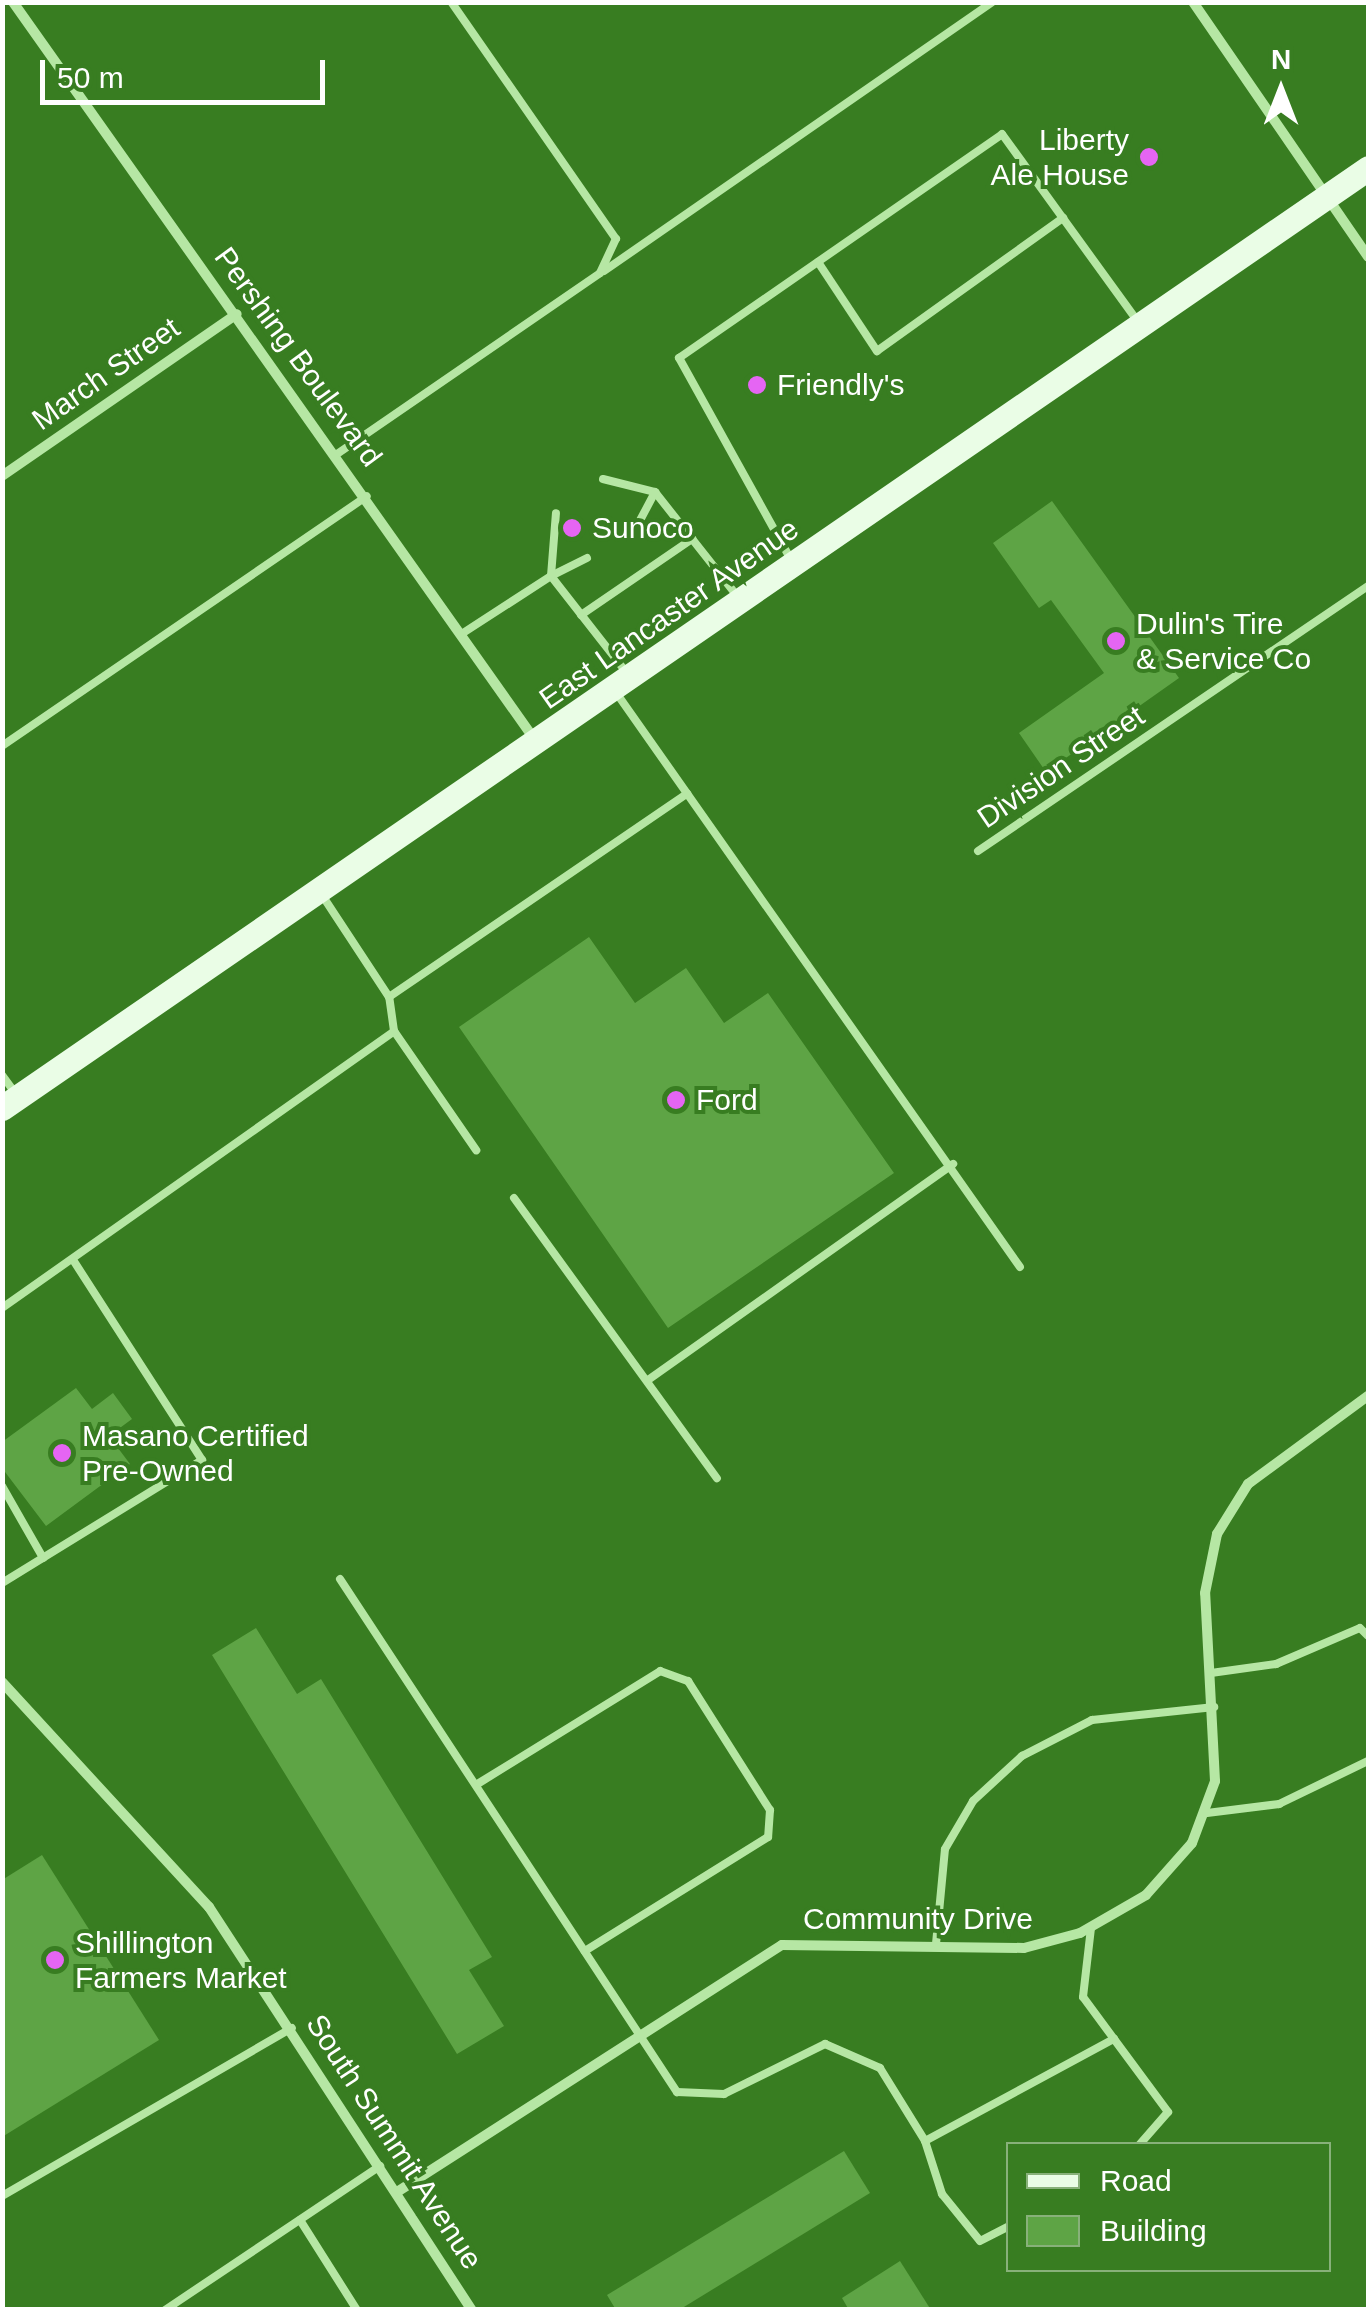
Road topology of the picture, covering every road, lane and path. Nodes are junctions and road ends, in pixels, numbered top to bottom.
1 (13, 2) edge
2 (452, 2) edge
3 (992, 2) edge
4 (1193, 2) edge
5 (1368, 168) edge
6 (1327, 197) junction
7 (1063, 218) junction
8 (1368, 257) edge
9 (818, 262) junction
10 (600, 273) junction
11 (237, 314) junction
12 (1142, 327) junction
13 (337, 454) junction
14 (2, 476) edge
15 (603, 479) dead end
16 (656, 492) junction
17 (368, 496) junction
18 (556, 513) dead end
19 (636, 526) dead end
20 (692, 539) junction
21 (587, 558) dead end
22 (794, 567) junction
23 (551, 576) junction
24 (1368, 586) edge
25 (742, 603) junction
26 (582, 615) junction
27 (462, 633) junction
28 (624, 685) junction
29 (538, 744) junction
30 (2, 746) edge
31 (687, 794) junction
32 (978, 851) dead end
33 (320, 892) junction
34 (389, 996) junction
35 (394, 1031) junction
36 (2, 1074) edge
37 (10, 1103) edge
38 (476, 1150) dead end
39 (952, 1164) junction
40 (514, 1198) dead end
41 (73, 1260) junction
42 (1020, 1267) dead end
43 (2, 1308) edge
44 (648, 1380) junction
45 (1368, 1396) edge
46 (717, 1478) dead end
47 (2, 1486) edge
48 (43, 1558) junction
49 (340, 1579) dead end
50 (2, 1584) edge
51 (1368, 1636) edge
52 (1210, 1673) junction
53 (2, 1682) edge
54 (1214, 1707) junction
55 (1368, 1761) edge
56 (478, 1783) junction
57 (1207, 1812) junction
58 (1091, 1928) junction
59 (936, 1944) junction
60 (585, 1951) junction
61 (292, 2028) junction
62 (640, 2033) junction
63 (1114, 2038) junction
64 (924, 2141) junction
65 (1142, 2142) edge
66 (380, 2166) junction
67 (398, 2192) junction
68 (2, 2196) edge
69 (300, 2220) junction
70 (1006, 2228) edge
71 (165, 2310) edge
72 (356, 2310) edge
73 (472, 2310) edge

1 - 11 street, Pershing Boulevard
2 - 10 lane
3 - 10 lane
4 - 6 street
5 - 6 main road, East Lancaster Avenue
6 - 8 street
6 - 12 main road, East Lancaster Avenue
7 - 9 lane
7 - 9 lane
7 - 12 lane
9 - 22 lane
10 - 13 lane
11 - 13 street, Pershing Boulevard
11 - 14 street, March Street
12 - 22 main road, East Lancaster Avenue
13 - 17 street, Pershing Boulevard
15 - 16 lane
16 - 19 lane
16 - 20 lane
17 - 27 street, Pershing Boulevard
17 - 30 lane
18 - 23 lane
20 - 25 lane
20 - 26 lane
21 - 23 lane
22 - 25 main road, East Lancaster Avenue
23 - 26 lane
23 - 27 lane
24 - 32 lane, Division Street
25 - 28 main road, East Lancaster Avenue
26 - 28 lane
27 - 29 street, Pershing Boulevard
28 - 29 main road, East Lancaster Avenue
28 - 31 lane
29 - 33 main road, East Lancaster Avenue
31 - 34 lane
31 - 39 lane
33 - 34 lane
33 - 37 main road, East Lancaster Avenue
34 - 35 lane
35 - 38 lane
35 - 41 lane
36 - 37 lane
39 - 42 lane
39 - 44 lane
40 - 44 lane
41 - 43 lane
41 - 48 lane
44 - 46 lane
45 - 52 street, Community Drive
47 - 48 lane
48 - 50 lane
49 - 56 lane
51 - 52 lane
52 - 54 street, Community Drive
53 - 61 street, South Summit Avenue
54 - 57 street, Community Drive
54 - 59 lane
55 - 57 lane
56 - 60 lane
56 - 60 lane
57 - 58 street, Community Drive
58 - 59 street, Community Drive
58 - 63 lane
59 - 62 street, Community Drive
60 - 62 lane
61 - 66 street, South Summit Avenue
61 - 68 lane
62 - 64 lane
62 - 67 street, Community Drive
63 - 64 lane
63 - 65 lane
64 - 70 lane
66 - 67 street, South Summit Avenue
66 - 69 lane
67 - 73 street, South Summit Avenue
69 - 71 lane
69 - 72 lane

